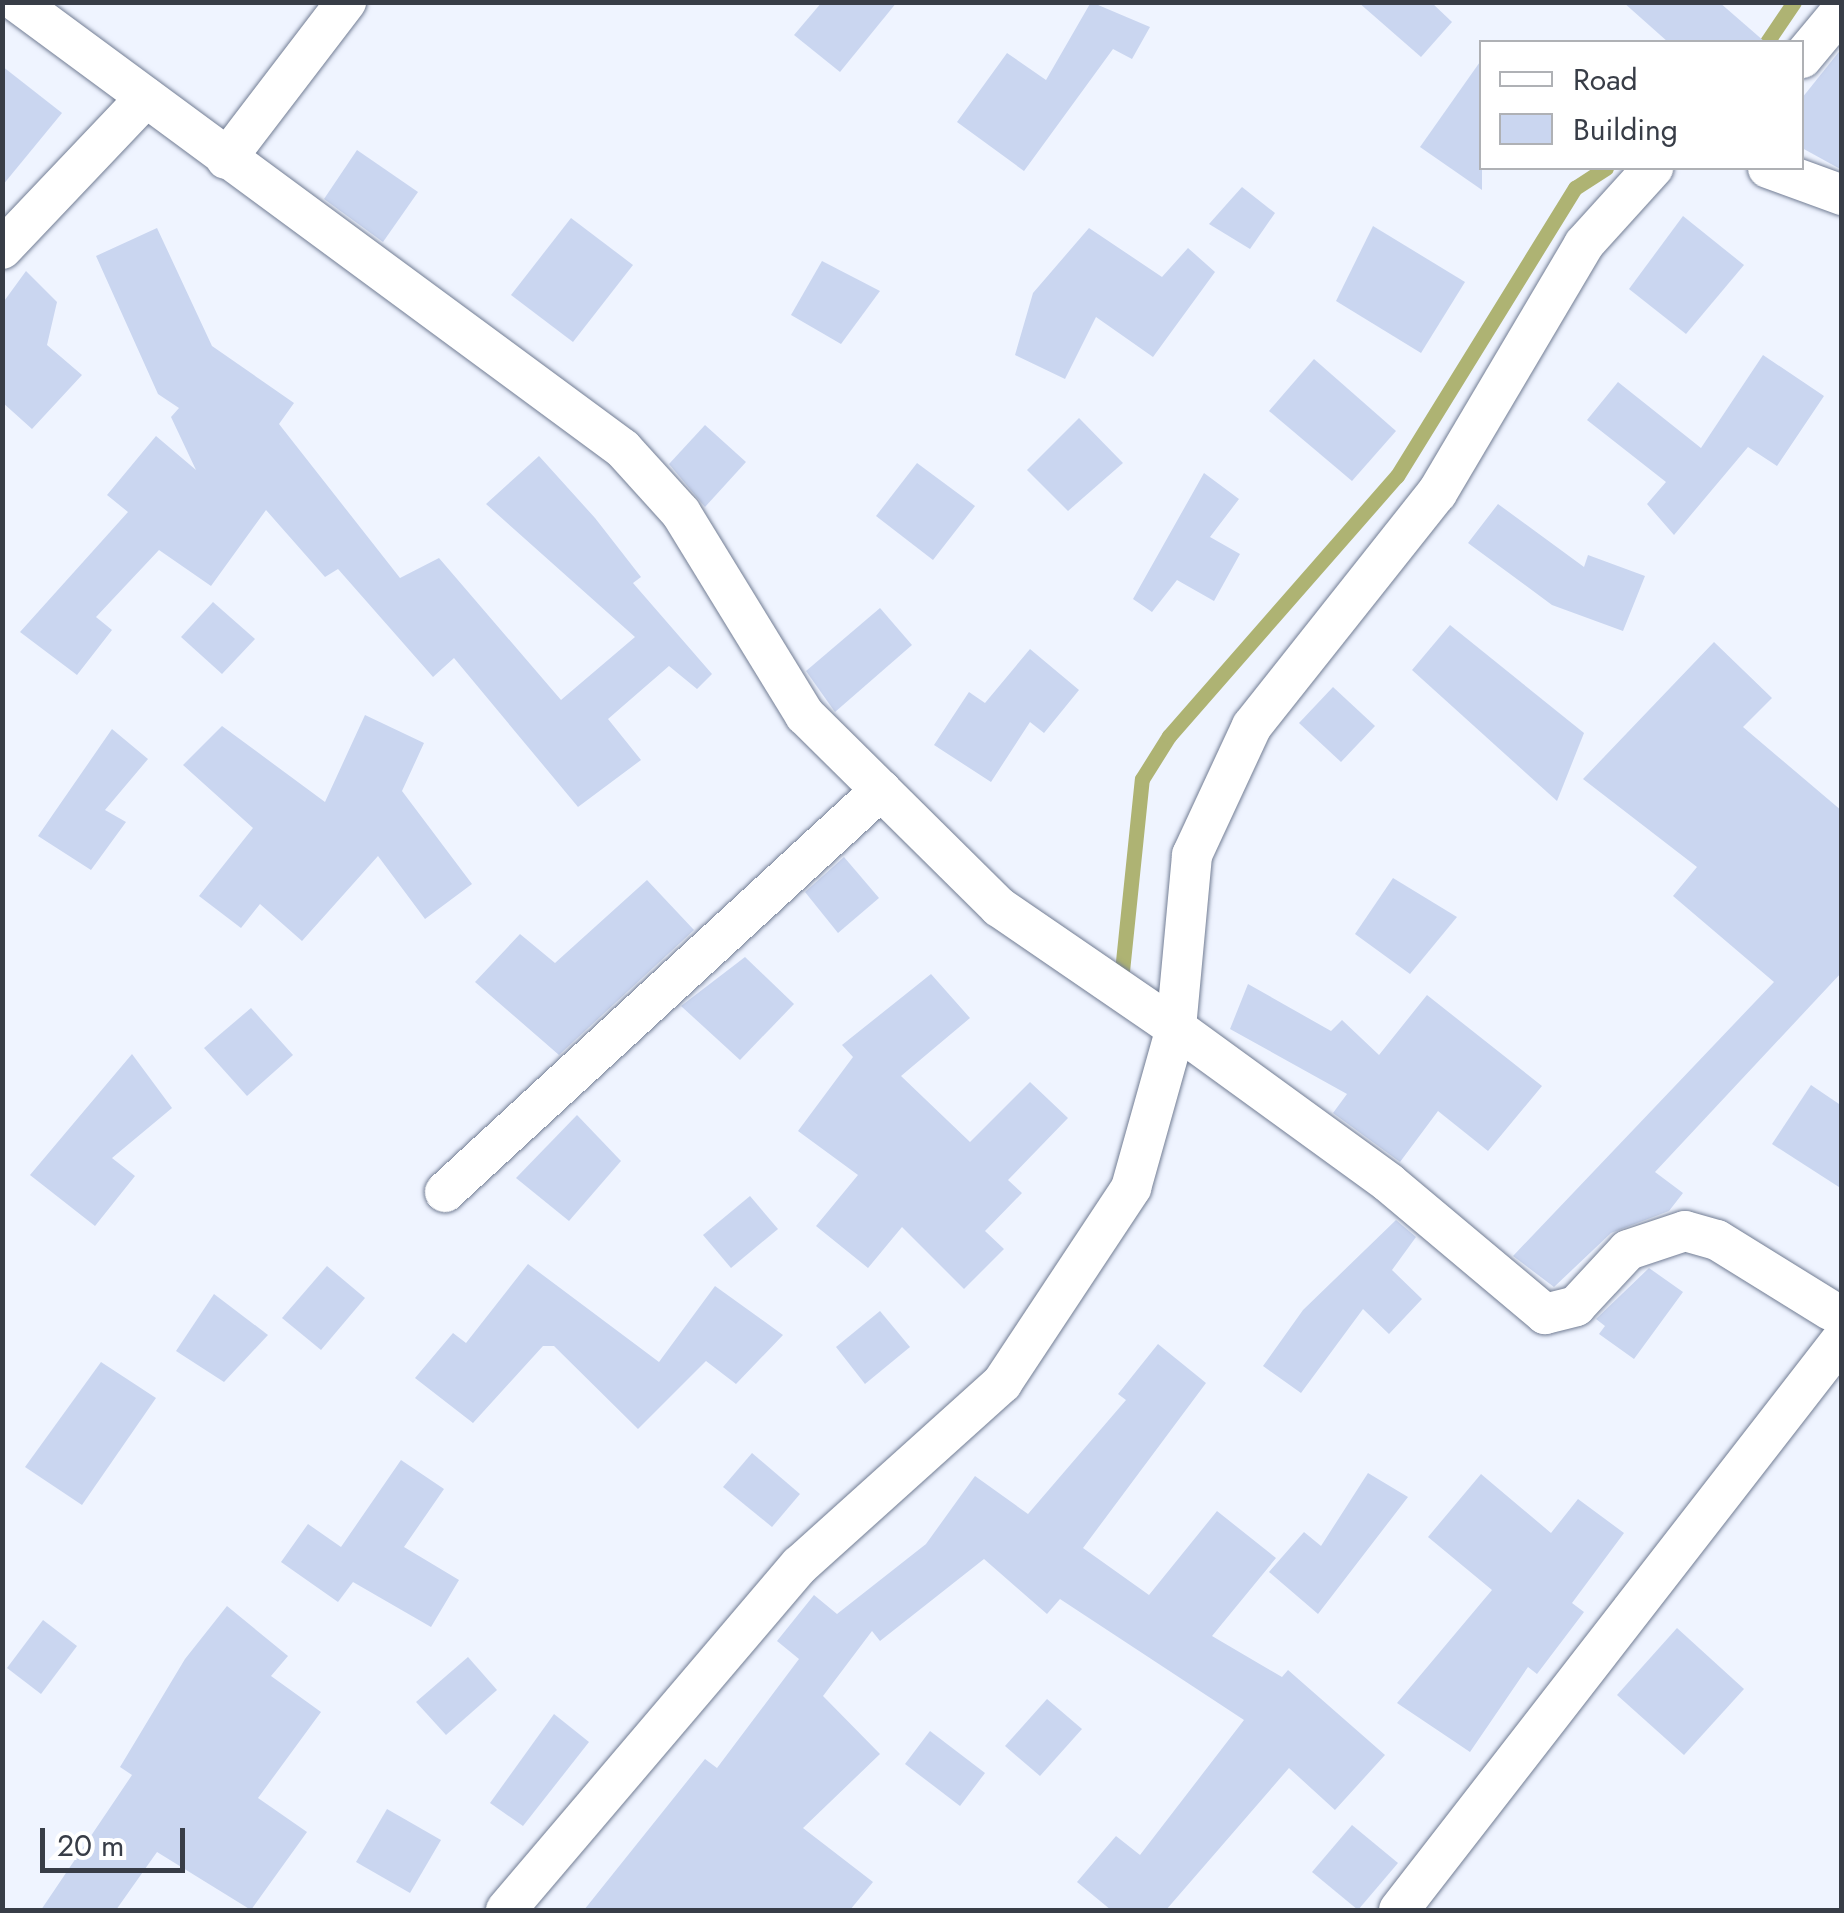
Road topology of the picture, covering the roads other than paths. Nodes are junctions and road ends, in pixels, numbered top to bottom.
1 (17, 2) edge
2 (346, 2) edge
3 (1842, 10) edge
4 (1804, 56) edge
5 (146, 98) junction
6 (226, 159) junction
7 (1651, 170) edge
8 (1773, 170) edge
9 (1842, 195) edge
10 (2, 249) edge
11 (881, 790) junction
12 (1176, 1028) junction
13 (445, 1192) dead end
14 (1839, 1316) edge
15 (506, 1910) edge
16 (1399, 1910) edge

1 - 5 street
2 - 6 street
3 - 4 street
5 - 6 street
5 - 10 street
6 - 11 street
7 - 12 street
8 - 9 street
11 - 12 street
11 - 13 street
12 - 14 street
12 - 15 street
14 - 16 street

